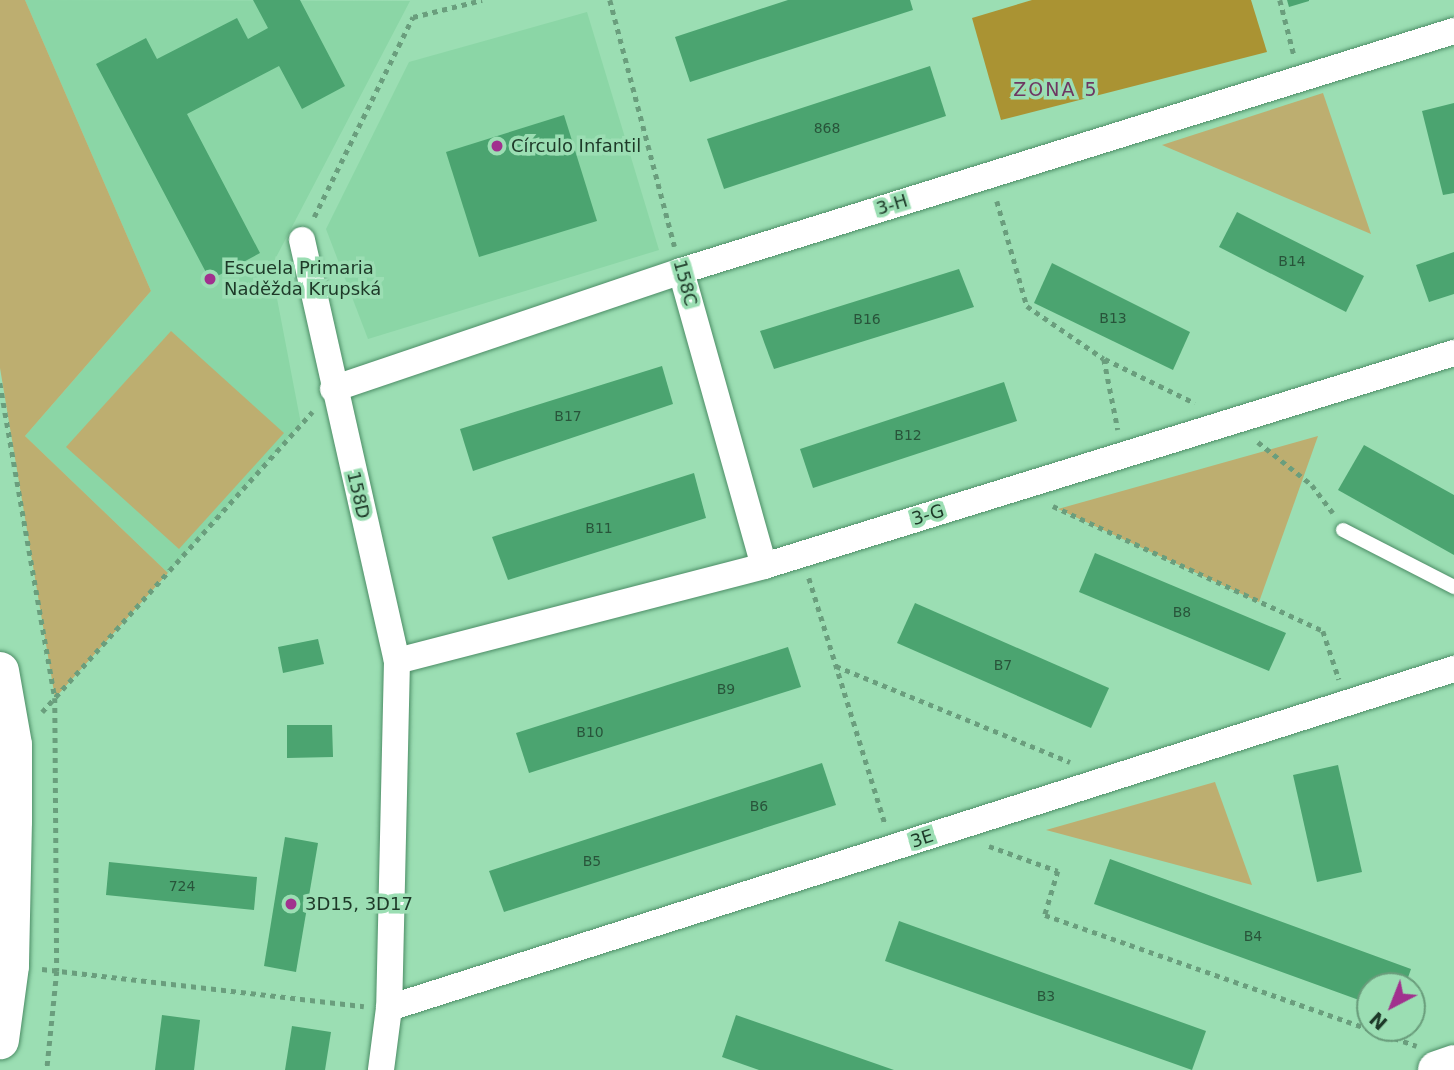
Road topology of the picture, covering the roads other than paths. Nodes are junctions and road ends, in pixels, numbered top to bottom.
1 (1454, 31) edge
2 (302, 240) road end
3 (681, 271) junction
4 (1454, 353) edge
5 (333, 389) junction
6 (1343, 530) dead end
7 (764, 566) junction
8 (1454, 587) edge
9 (397, 661) junction
10 (1454, 669) edge
11 (0, 671) edge
12 (389, 1008) junction
13 (0, 1040) edge
14 (381, 1070) edge

1 - 3 street, 3-H
2 - 5 street, 158D
3 - 5 street, 3-H
3 - 7 street, 158C
4 - 7 street, 3-G
5 - 9 street, 158D
6 - 8 lane
7 - 9 street, 3-G
9 - 12 street, 158D
10 - 12 street, 3E
11 - 13 main road
12 - 14 street, 158D

